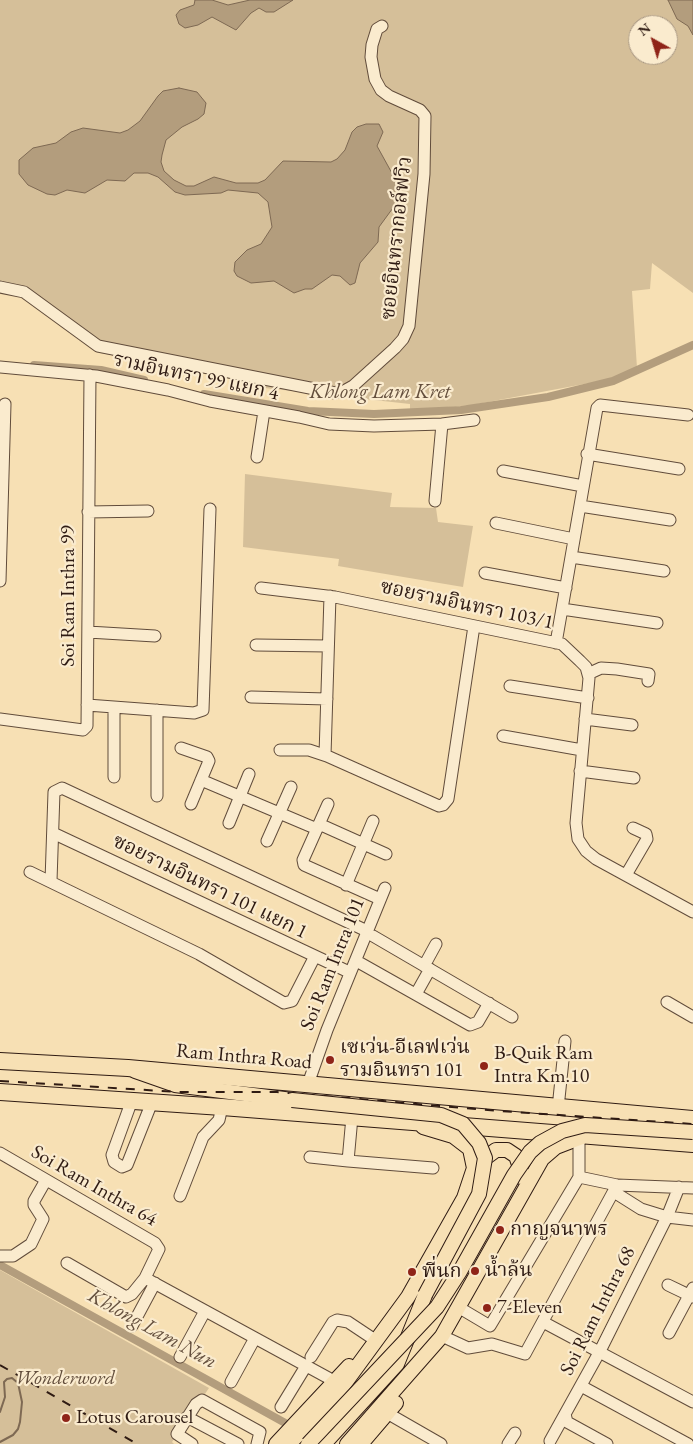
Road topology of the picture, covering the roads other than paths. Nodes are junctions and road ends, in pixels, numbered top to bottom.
1 (382, 26) dead end
2 (0, 287) edge
3 (0, 367) edge
4 (90, 375) junction
5 (5, 404) dead end
6 (264, 411) junction
7 (688, 415) dead end
8 (474, 420) dead end
9 (442, 424) junction
10 (587, 454) junction
11 (257, 457) dead end
12 (679, 469) dead end
13 (503, 471) dead end
14 (583, 486) junction
15 (435, 501) dead end
16 (580, 506) junction
17 (210, 509) dead end
18 (148, 511) dead end
19 (88, 512) junction
20 (670, 520) dead end
21 (496, 523) dead end
22 (574, 538) junction
23 (571, 557) junction
24 (664, 571) dead end
25 (485, 573) dead end
26 (0, 580) edge
27 (260, 588) dead end
28 (566, 588) junction
29 (330, 596) junction
30 (562, 609) junction
31 (657, 623) dead end
32 (474, 626) junction
33 (88, 632) junction
34 (155, 636) dead end
35 (556, 643) junction
36 (256, 645) dead end
37 (328, 646) junction
38 (588, 674) junction
39 (648, 682) dead end
40 (510, 686) dead end
41 (251, 697) dead end
42 (588, 698) junction
43 (327, 699) junction
44 (87, 705) junction
45 (114, 707) junction
46 (158, 710) junction
47 (0, 719) edge
48 (585, 719) junction
49 (632, 725) dead end
50 (503, 736) dead end
51 (181, 748) dead end
52 (280, 750) dead end
53 (582, 750) junction
54 (325, 755) junction
55 (580, 771) junction
56 (249, 774) dead end
57 (114, 777) dead end
58 (634, 778) dead end
59 (201, 780) junction
60 (291, 787) dead end
61 (157, 796) dead end
62 (240, 796) junction
63 (191, 804) dead end
64 (328, 804) dead end
65 (279, 813) junction
66 (373, 821) dead end
67 (228, 823) dead end
68 (318, 826) junction
69 (633, 828) dead end
70 (55, 834) junction
71 (267, 841) dead end
72 (363, 844) junction
73 (386, 854) dead end
74 (30, 872) dead end
75 (626, 875) junction
76 (51, 881) junction
77 (346, 885) junction
78 (385, 888) dead end
79 (380, 899) junction
80 (693, 912) edge
81 (370, 934) junction
82 (436, 944) dead end
83 (314, 958) junction
84 (360, 963) dead end
85 (427, 968) junction
86 (349, 972) junction
87 (416, 994) junction
88 (666, 1002) dead end
89 (489, 1003) junction
90 (512, 1017) dead end
91 (693, 1017) edge
92 (565, 1041) dead end
93 (0, 1061) edge
94 (128, 1068) junction
95 (308, 1084) junction
96 (0, 1092) edge
97 (132, 1100) junction
98 (152, 1102) junction
99 (494, 1102) junction
100 (529, 1105) junction
101 (222, 1107) junction
102 (558, 1108) junction
103 (616, 1112) junction
104 (352, 1117) junction
105 (693, 1119) edge
106 (401, 1121) junction
107 (493, 1127) junction
108 (526, 1131) junction
109 (693, 1132) edge
110 (582, 1137) junction
111 (607, 1138) junction
112 (693, 1144) edge
113 (0, 1153) edge
114 (310, 1157) dead end
115 (348, 1161) junction
116 (433, 1168) dead end
117 (474, 1168) junction
118 (579, 1177) junction
119 (46, 1180) junction
120 (679, 1187) junction
121 (693, 1188) edge
122 (616, 1189) junction
123 (521, 1193) junction
124 (180, 1196) dead end
125 (667, 1217) junction
126 (693, 1220) edge
127 (0, 1256) edge
128 (67, 1263) dead end
129 (150, 1281) junction
130 (668, 1285) dead end
131 (692, 1294) edge
132 (458, 1307) junction
133 (206, 1311) junction
134 (543, 1322) junction
135 (132, 1326) dead end
136 (669, 1333) dead end
137 (442, 1336) junction
138 (255, 1338) junction
139 (372, 1345) junction
140 (600, 1351) junction
141 (180, 1357) dead end
142 (308, 1361) junction
143 (397, 1364) junction
144 (334, 1381) junction
145 (231, 1382) dead end
146 (581, 1386) junction
147 (693, 1402) edge
148 (281, 1407) dead end
149 (387, 1413) junction
150 (187, 1417) junction
151 (566, 1418) junction
152 (515, 1433) dead end
153 (550, 1441) dead end
154 (192, 1444) edge
155 (238, 1444) edge
156 (257, 1444) edge
157 (276, 1444) edge
158 (289, 1444) edge
159 (308, 1444) edge
160 (324, 1444) edge
161 (334, 1444) edge
162 (347, 1444) edge
163 (361, 1444) edge
164 (441, 1444) edge
165 (508, 1444) edge
166 (607, 1444) edge
167 (688, 1444) edge

1 - 2 street, ซอยอินทรากอล์ฟวิว
3 - 4 street, รามอินทรา 99 แยก 4
4 - 6 street, รามอินทรา 99 แยก 4
4 - 19 street, Soi Ram Inthra 99
5 - 26 street
6 - 9 street, รามอินทรา 99 แยก 4
6 - 11 street
7 - 10 street
8 - 9 street, รามอินทรา 99 แยก 4
9 - 15 street
10 - 12 street
10 - 14 street
13 - 14 street
14 - 16 street
16 - 20 street
16 - 22 street
17 - 46 street
18 - 19 street
19 - 33 street, Soi Ram Inthra 99
21 - 22 street
22 - 23 street
23 - 24 street
23 - 28 street
25 - 28 street
27 - 29 street, ซอยรามอินทรา 103/1
28 - 30 street
29 - 32 street, ซอยรามอินทรา 103/1
29 - 37 street
30 - 31 street
30 - 35 street
32 - 35 street, ซอยรามอินทรา 103/1
32 - 54 street
33 - 34 street
33 - 44 street, Soi Ram Inthra 99
35 - 38 street, ซอยรามอินทรา 103/1
36 - 37 street
37 - 43 street
38 - 39 street
38 - 42 street
40 - 42 street
41 - 43 street
42 - 48 street
43 - 54 street
44 - 45 street
44 - 47 street, Soi Ram Inthra 99
45 - 46 street
45 - 57 street
46 - 61 street
48 - 49 street
48 - 53 street
50 - 53 street
51 - 59 street
52 - 54 street
53 - 55 street
55 - 58 street
55 - 75 street
56 - 62 street
59 - 62 street
59 - 63 street
60 - 65 street
62 - 65 street
62 - 67 street
64 - 68 street
65 - 68 street
65 - 71 street
66 - 72 street
68 - 72 street
68 - 77 street
69 - 75 street
70 - 76 street
70 - 81 street
70 - 83 street, ซอยรามอินทรา 101 แยก 1
72 - 73 street
72 - 77 street
74 - 76 street
75 - 80 street
76 - 83 street
77 - 79 street
78 - 79 street, Soi Ram Intra 101
79 - 81 street, Soi Ram Intra 101
81 - 85 street
81 - 86 street, Soi Ram Intra 101
82 - 85 street
83 - 86 street, ซอยรามอินทรา 101 แยก 1
84 - 87 street
85 - 87 street
85 - 89 street
86 - 95 street, Soi Ram Intra 101
87 - 89 street
88 - 91 street
89 - 90 street
92 - 102 street
93 - 94 highway, Ram Inthra Road
94 - 95 highway, Ram Inthra Road
94 - 143 main road, bridge
95 - 99 highway, Ram Inthra Road
96 - 97 highway
97 - 98 highway
97 - 98 street
98 - 101 highway
99 - 100 highway, Ram Inthra Road
99 - 107 highway
100 - 102 highway, Ram Inthra Road
100 - 108 highway
101 - 104 highway
101 - 124 street
102 - 103 highway, Ram Inthra Road
103 - 105 highway, Ram Inthra Road
103 - 111 highway
104 - 106 highway
104 - 115 street
106 - 107 highway
106 - 117 main road
107 - 108 highway
108 - 110 highway
109 - 159 main road, bridge
110 - 111 highway
110 - 118 street
110 - 123 main road
111 - 112 highway
113 - 119 street, Soi Ram Inthra 64
114 - 115 street
115 - 116 street
117 - 123 main road
117 - 139 main road
118 - 122 street
118 - 132 street
119 - 127 street
119 - 129 street, Soi Ram Inthra 64
120 - 121 street
120 - 122 street
120 - 125 street, Soi Ram Inthra 68
122 - 125 street
122 - 134 street
123 - 132 main road
125 - 126 street
125 - 140 street, Soi Ram Inthra 68
128 - 129 street, Soi Ram Inthra 64
129 - 133 street
129 - 135 street
130 - 131 street
131 - 136 street
132 - 137 main road
133 - 138 street
133 - 141 street
134 - 137 street
134 - 140 street
137 - 149 main road
137 - 162 main road
138 - 142 street
138 - 145 street
139 - 142 street
139 - 144 main road
139 - 158 main road
140 - 146 street, Soi Ram Inthra 68
140 - 147 street
142 - 144 street
142 - 148 street
143 - 160 main road
143 - 161 main road
144 - 157 main road
146 - 151 street, Soi Ram Inthra 68
146 - 167 street
149 - 163 main road
149 - 164 street
150 - 154 street
150 - 155 street
150 - 156 street
151 - 153 street, Soi Ram Inthra 68
151 - 166 street
152 - 165 street

